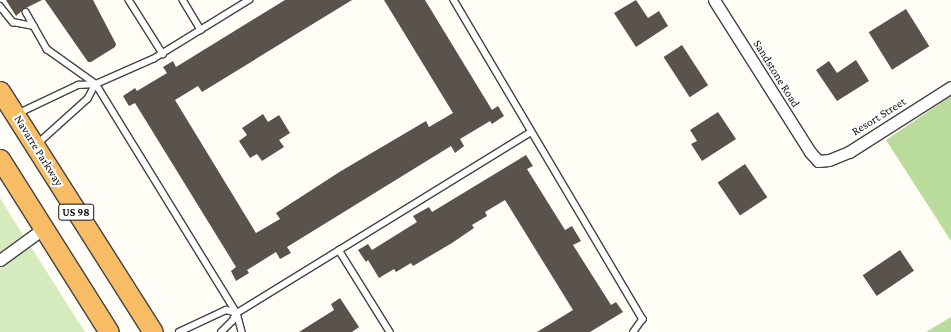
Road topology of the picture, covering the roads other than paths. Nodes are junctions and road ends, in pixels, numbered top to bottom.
1 (129, 0) edge
2 (182, 0) edge
3 (249, 0) edge
4 (454, 0) edge
5 (714, 0) edge
6 (0, 6) edge
7 (26, 12) dead end
8 (34, 26) junction
9 (201, 30) junction
10 (163, 54) junction
11 (96, 84) junction
12 (951, 87) edge
13 (0, 92) edge
14 (15, 115) junction
15 (531, 132) junction
16 (35, 147) junction
17 (0, 159) edge
18 (818, 161) joint
19 (44, 228) junction
20 (339, 250) junction
21 (0, 260) edge
22 (237, 313) junction
23 (109, 332) edge
24 (153, 332) edge
25 (179, 332) edge
26 (222, 332) edge
27 (242, 332) edge
28 (390, 332) edge
29 (634, 332) edge

1 - 10 lane
2 - 9 lane
3 - 9 lane
4 - 15 lane
5 - 18 street, Sandstone Road
6 - 8 lane
7 - 8 lane
8 - 11 lane
9 - 10 lane
10 - 11 lane
11 - 14 lane
11 - 16 lane
11 - 22 lane
12 - 18 street, Resort Street
13 - 14 highway, Navarre Parkway / US 98
14 - 16 highway, Navarre Parkway / US 98
15 - 20 lane
15 - 29 lane
16 - 24 highway, Navarre Parkway / US 98
17 - 19 highway, US 98
19 - 21 street
19 - 23 highway, US 98
20 - 22 lane
20 - 28 lane
22 - 25 lane
22 - 26 lane
22 - 27 lane

